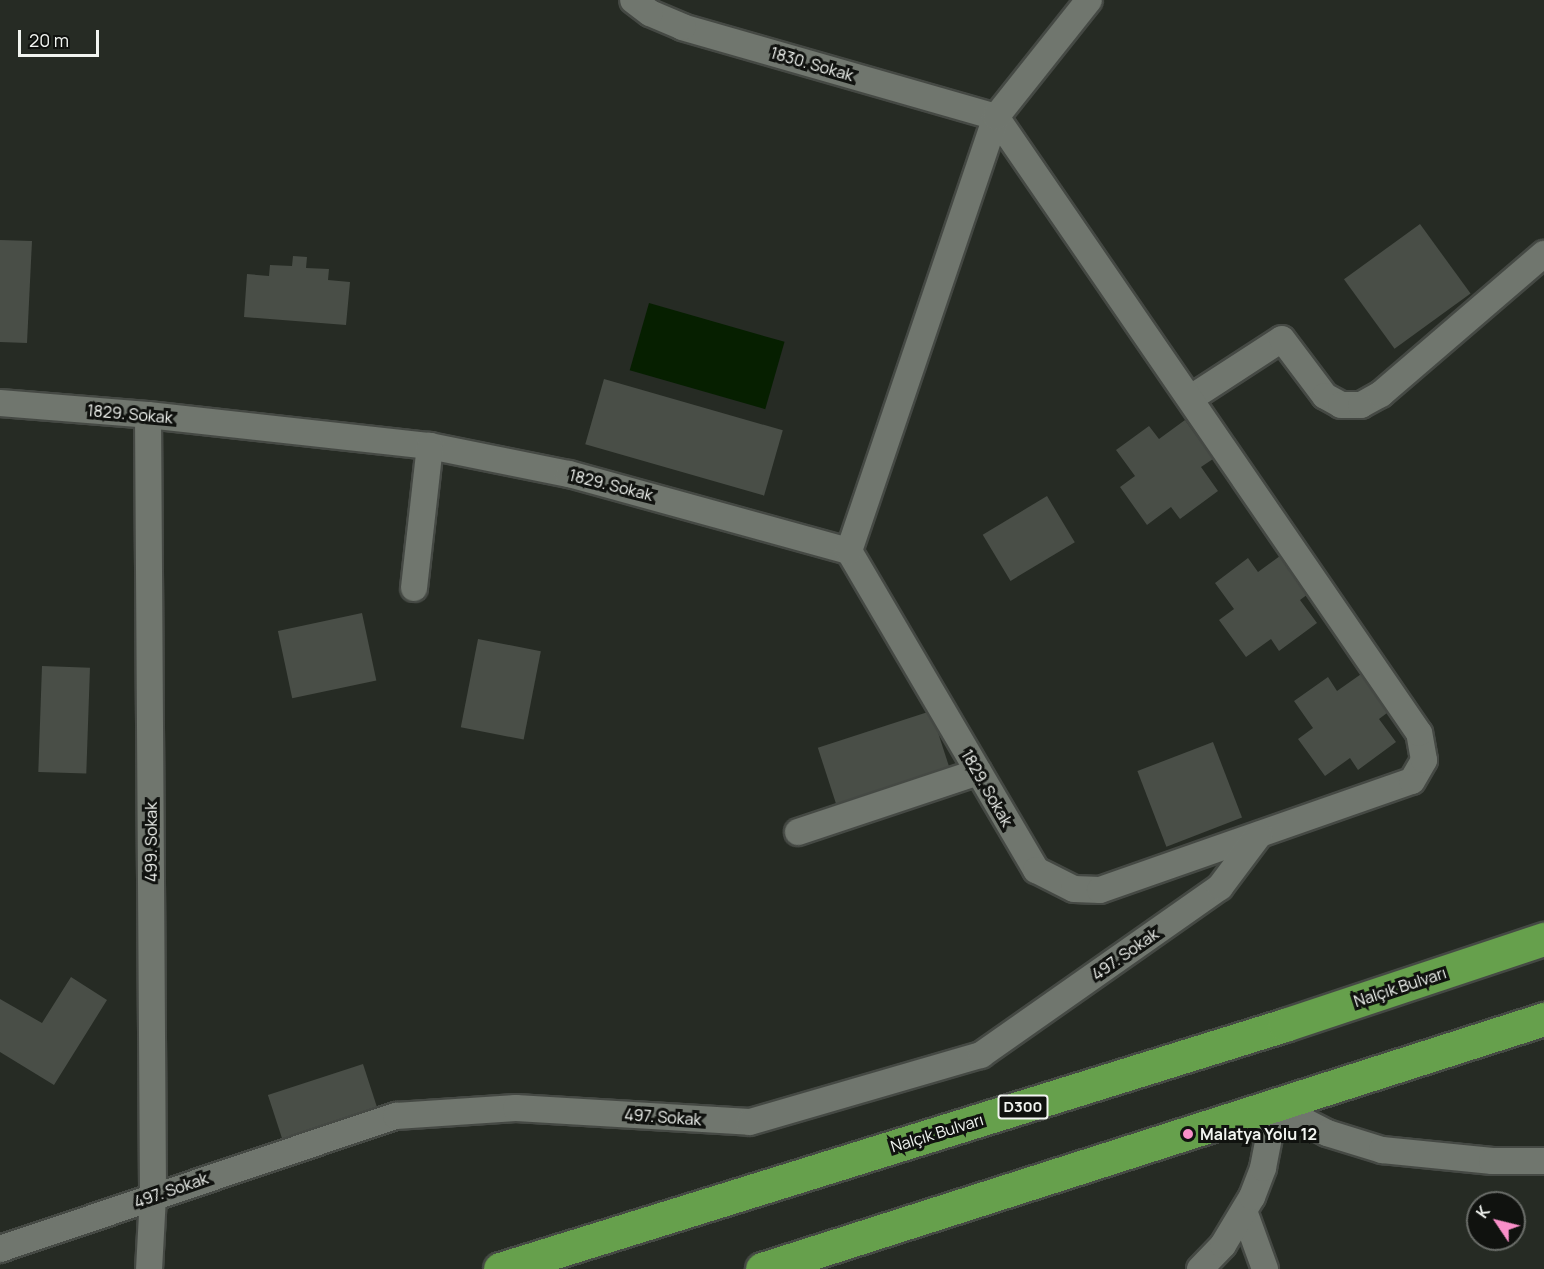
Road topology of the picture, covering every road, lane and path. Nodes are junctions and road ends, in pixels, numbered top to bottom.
1 (633, 0) edge
2 (1089, 0) edge
3 (996, 117) junction
4 (1544, 254) edge
5 (1191, 398) junction
6 (0, 404) edge
7 (148, 415) junction
8 (430, 446) junction
9 (849, 551) junction
10 (414, 588) dead end
11 (978, 772) junction
12 (798, 832) dead end
13 (1259, 835) junction
14 (1544, 939) edge
15 (1544, 1019) edge
16 (1275, 1106) junction
17 (1544, 1161) edge
18 (153, 1196) junction
19 (1244, 1211) junction
20 (0, 1249) edge
21 (149, 1269) edge
22 (500, 1269) edge
23 (762, 1269) edge
24 (1200, 1269) edge
25 (1265, 1269) edge

1 - 3 street, 1830. Sokak
2 - 3 street
3 - 5 street
3 - 9 street
4 - 5 street
5 - 13 street
6 - 7 street, 1829. Sokak
7 - 8 street, 1829. Sokak
7 - 18 street, 499. Sokak
8 - 9 street, 1829. Sokak
8 - 10 street
9 - 11 street, 1829. Sokak
11 - 12 street
11 - 13 street, 1829. Sokak
13 - 18 street, 497. Sokak
14 - 22 highway, Nalçık Bulvarı / D300
15 - 16 highway
16 - 17 street
16 - 19 street
16 - 23 highway
18 - 20 street, 497. Sokak
18 - 21 street, 499. Sokak
19 - 24 street
19 - 25 street

